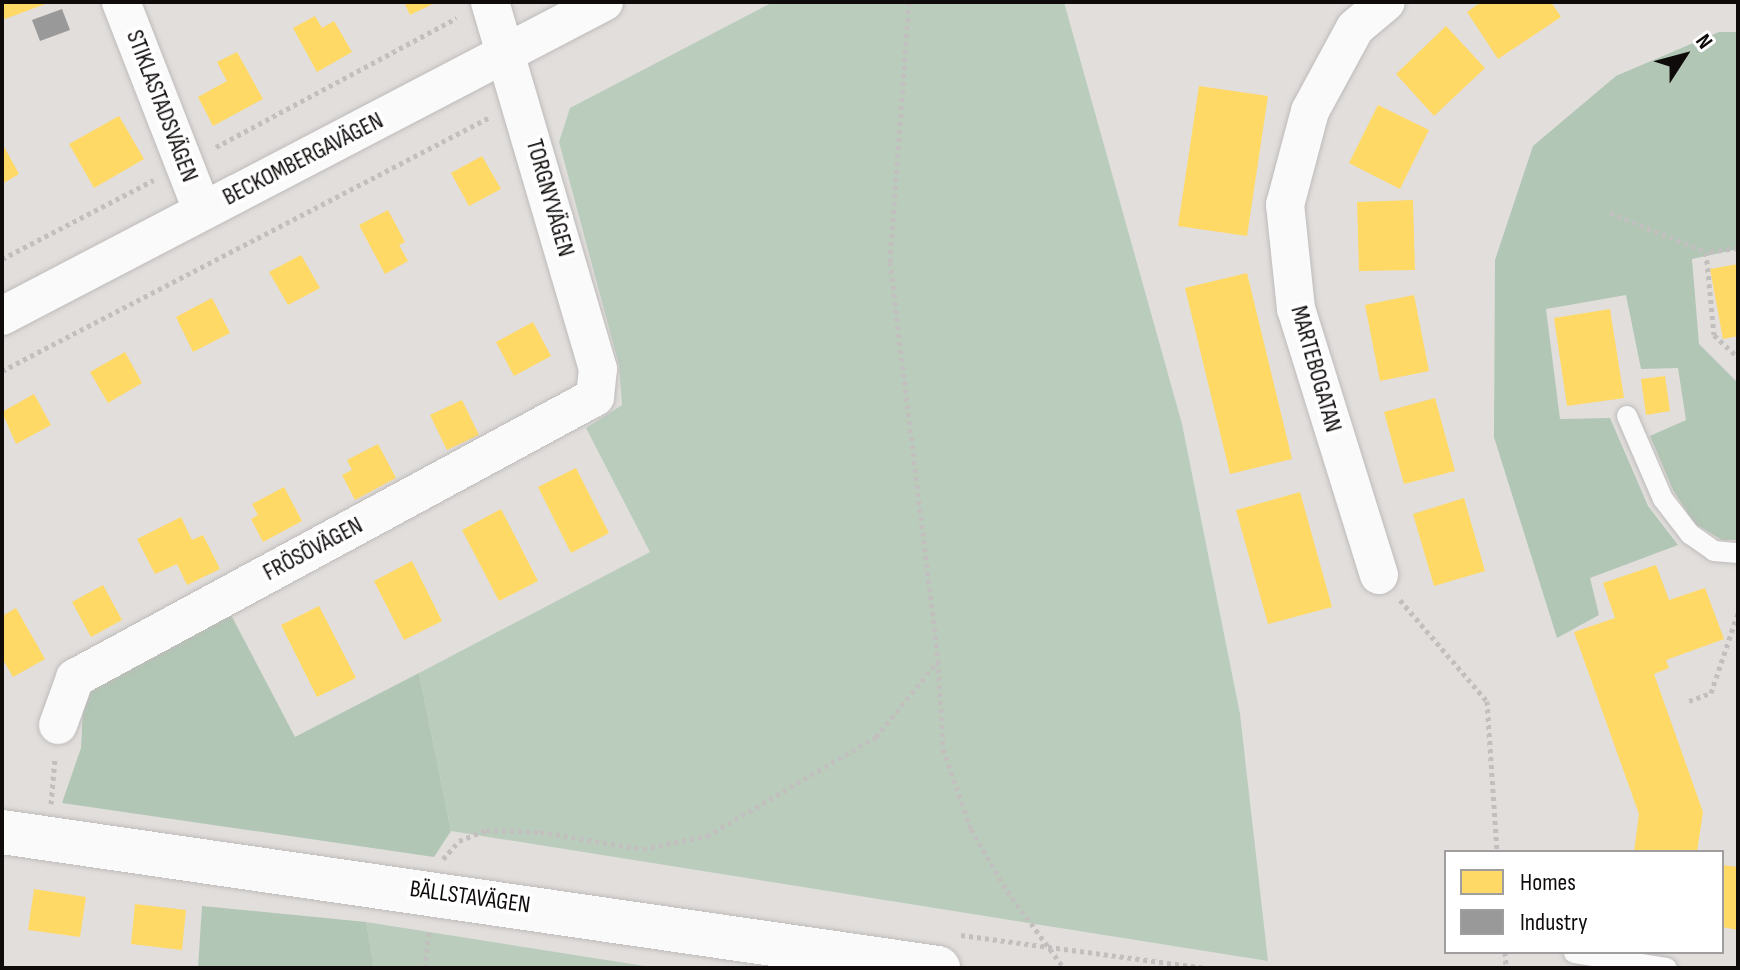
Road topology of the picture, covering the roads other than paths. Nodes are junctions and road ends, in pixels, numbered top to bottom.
1 (121, 2) edge
2 (604, 2) edge
3 (1386, 2) edge
4 (474, 9) edge
5 (1348, 15) edge
6 (507, 53) junction
7 (202, 210) junction
8 (2, 316) edge
9 (595, 397) joint
10 (1627, 416) dead end
11 (1738, 553) edge
12 (1379, 575) road end
13 (58, 725) road end
14 (2, 832) edge
15 (1580, 954) edge
16 (938, 968) edge
17 (1667, 968) edge

1 - 7 street, STIKLASTADSVÄGEN
2 - 6 street, BECKOMBERGAVÄGEN
3 - 5 street, MARTEBOGATAN
4 - 6 street, TORGNYVÄGEN
5 - 12 street, MARTEBOGATAN
6 - 7 street, BECKOMBERGAVÄGEN
6 - 9 street, TORGNYVÄGEN
7 - 8 street, BECKOMBERGAVÄGEN
9 - 13 street, FRÖSÖVÄGEN
10 - 11 lane
14 - 16 street, BÄLLSTAVÄGEN
15 - 17 lane

